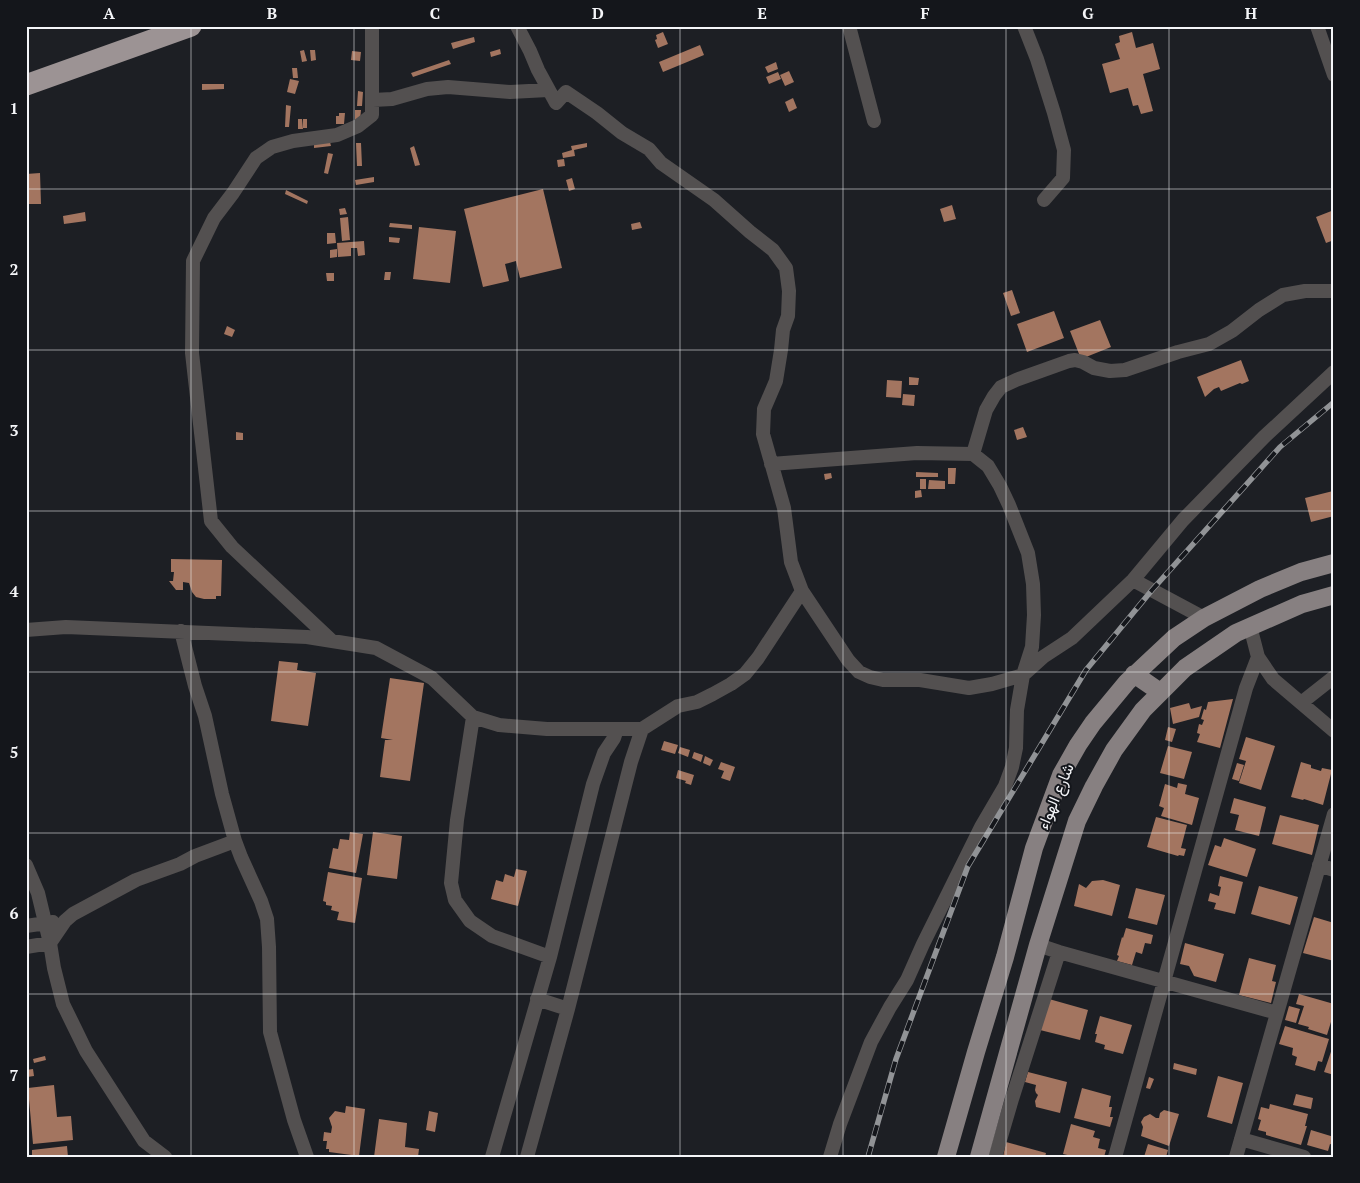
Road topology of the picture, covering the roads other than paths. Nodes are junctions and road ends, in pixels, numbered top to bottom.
1 (147, 26) edge
2 (191, 26) edge
3 (372, 26) edge
4 (517, 26) edge
5 (849, 26) edge
6 (1024, 26) edge
7 (1317, 26) edge
8 (26, 70) edge
9 (1334, 75) edge
10 (26, 85) edge
11 (548, 90) junction
12 (372, 100) junction
13 (874, 121) dead end
14 (1044, 200) dead end
15 (1334, 291) edge
16 (1334, 372) edge
17 (973, 454) junction
18 (771, 464) junction
19 (1334, 563) edge
20 (1133, 580) junction
21 (802, 591) junction
22 (1334, 595) edge
23 (1204, 618) junction
24 (1250, 626) junction
25 (26, 630) edge
26 (181, 631) junction
27 (331, 640) junction
28 (1258, 657) junction
29 (1024, 674) junction
30 (1134, 674) junction
31 (1334, 677) edge
32 (1160, 692) junction
33 (1301, 703) junction
34 (473, 717) junction
35 (617, 729) junction
36 (642, 730) junction
37 (1334, 731) edge
38 (1334, 814) edge
39 (235, 841) junction
40 (26, 865) edge
41 (1319, 865) junction
42 (1334, 870) edge
43 (65, 921) junction
44 (45, 923) junction
45 (26, 926) edge
46 (50, 943) junction
47 (1038, 945) junction
48 (26, 947) edge
49 (1059, 952) junction
50 (550, 956) junction
51 (1163, 982) junction
52 (537, 999) junction
53 (568, 1009) junction
54 (1277, 1013) junction
55 (1241, 1139) junction
56 (165, 1157) edge
57 (307, 1157) edge
58 (492, 1157) edge
59 (528, 1157) edge
60 (830, 1157) edge
61 (946, 1157) edge
62 (979, 1157) edge
63 (995, 1157) edge
64 (1115, 1157) edge
65 (1236, 1157) edge
66 (1304, 1157) edge

1 - 8 highway
2 - 10 highway
3 - 12 street
4 - 11 street
5 - 13 street
6 - 14 street
7 - 9 street
11 - 12 street
11 - 18 street
12 - 27 street
15 - 17 street
16 - 20 street
17 - 18 street
17 - 29 street
18 - 21 street
19 - 23 main road, شارع الهواء
20 - 23 street
20 - 29 street
21 - 29 street
21 - 36 street
22 - 24 main road, شارع الهواء
23 - 30 main road, شارع الهواء
24 - 28 street
24 - 32 main road, شارع الهواء
25 - 26 street
26 - 27 street
26 - 39 street
27 - 34 street
28 - 33 street
28 - 51 street
29 - 60 street
30 - 32 main road
30 - 61 main road, شارع الهواء
31 - 33 street
32 - 47 main road, شارع الهواء
33 - 37 street
34 - 35 street
34 - 50 street
35 - 36 street
35 - 50 street
36 - 53 street
38 - 41 street
39 - 43 street
39 - 57 street
40 - 44 street
41 - 42 street
41 - 54 street
43 - 44 street
43 - 46 street
44 - 45 street
44 - 46 street
46 - 48 street
46 - 56 street
47 - 49 street
47 - 62 main road, شارع الهواء
49 - 51 street
49 - 63 street
50 - 52 street
51 - 54 street
51 - 64 street
52 - 53 street
52 - 58 street
53 - 59 street
54 - 55 street
55 - 65 street
55 - 66 street

